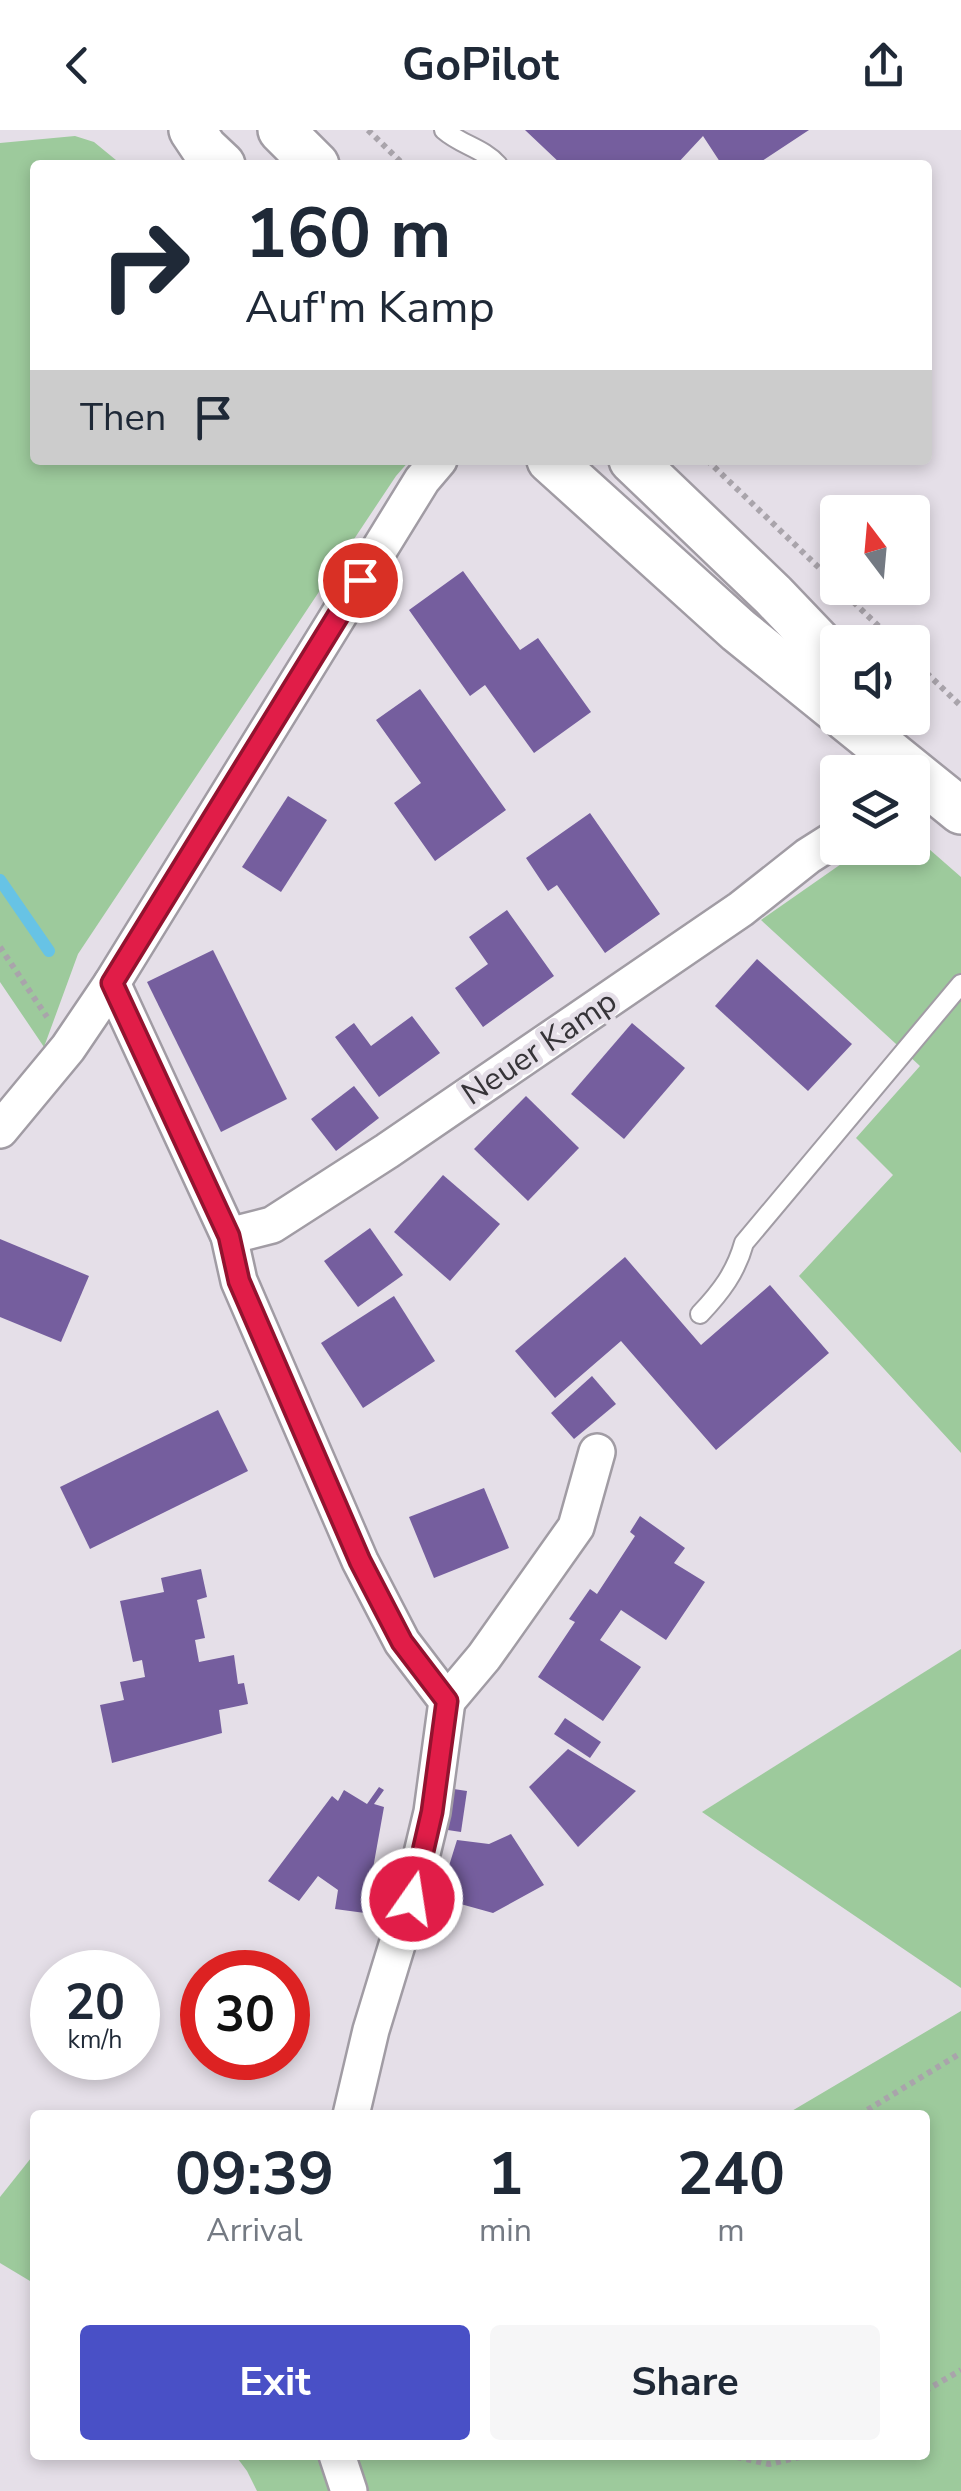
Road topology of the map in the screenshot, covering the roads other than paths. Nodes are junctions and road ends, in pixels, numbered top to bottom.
1 (444, 130) edge
2 (493, 160) edge
3 (435, 465) edge
4 (556, 465) edge
5 (637, 465) edge
6 (820, 644) edge
7 (820, 696) edge
8 (867, 735) edge
9 (906, 735) edge
10 (961, 792) edge
11 (961, 811) edge
12 (820, 848) edge
13 (112, 983) junction
14 (961, 984) edge
15 (0, 1130) edge
16 (229, 1236) junction
17 (700, 1314) dead end
18 (597, 1452) dead end
19 (447, 1701) junction
20 (352, 2110) edge
21 (339, 2460) edge
22 (349, 2491) edge

1 - 2 lane
3 - 13 street
4 - 7 street
5 - 6 street
8 - 11 street
9 - 10 street
12 - 16 street, Neuer Kamp
13 - 15 street
13 - 16 street
14 - 17 lane
16 - 19 street
18 - 19 street
19 - 20 street
21 - 22 street

